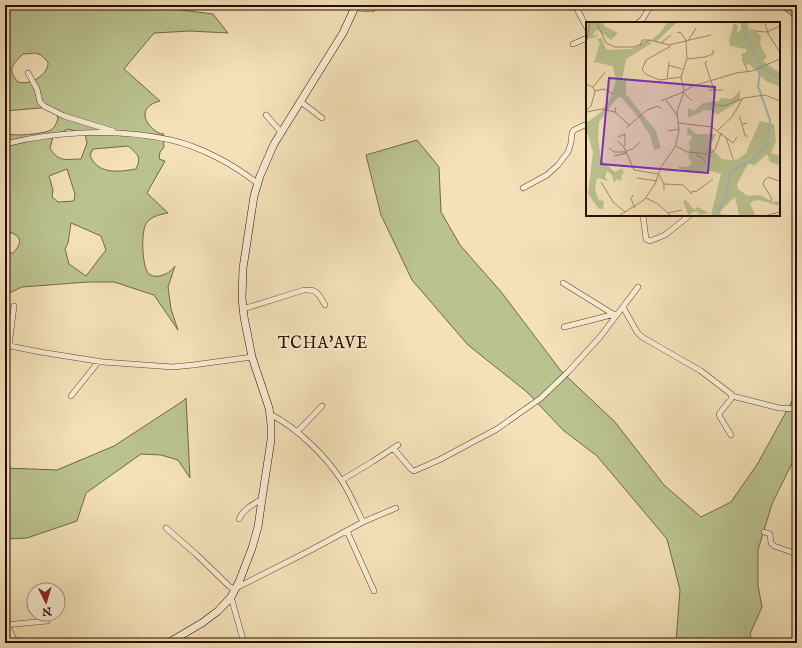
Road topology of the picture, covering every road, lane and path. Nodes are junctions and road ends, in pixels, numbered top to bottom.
1 (575, 5) edge
2 (651, 5) edge
3 (353, 6) edge
4 (372, 9) dead end
5 (639, 22) edge
6 (586, 26) edge
7 (586, 38) edge
8 (574, 44) dead end
9 (28, 73) dead end
10 (301, 102) junction
11 (266, 115) dead end
12 (322, 118) dead end
13 (586, 124) edge
14 (118, 132) junction
15 (281, 132) junction
16 (5, 144) edge
17 (258, 183) junction
18 (523, 188) dead end
19 (643, 216) edge
20 (689, 216) edge
21 (563, 283) dead end
22 (638, 287) dead end
23 (325, 305) dead end
24 (14, 306) dead end
25 (623, 307) junction
26 (243, 309) junction
27 (615, 314) junction
28 (564, 327) dead end
29 (7, 346) edge
30 (252, 357) junction
31 (100, 361) junction
32 (71, 396) dead end
33 (732, 396) junction
34 (322, 406) dead end
35 (797, 409) edge
36 (270, 414) junction
37 (297, 432) junction
38 (731, 435) dead end
39 (398, 444) dead end
40 (393, 448) junction
41 (342, 480) junction
42 (262, 499) junction
43 (396, 508) dead end
44 (239, 519) dead end
45 (363, 522) junction
46 (166, 528) dead end
47 (347, 531) junction
48 (764, 532) dead end
49 (797, 554) edge
50 (236, 588) junction
51 (374, 591) dead end
52 (231, 597) junction
53 (37, 622) edge
54 (6, 625) edge
55 (16, 643) edge
56 (168, 643) edge
57 (244, 643) edge

1 - 6 street
2 - 5 street
3 - 4 street
3 - 10 street
7 - 8 street
9 - 14 street
10 - 12 street
10 - 15 street
11 - 15 street
13 - 18 street
14 - 16 street
14 - 17 street
15 - 17 street
17 - 26 street
19 - 20 street
21 - 27 street
22 - 25 street
23 - 26 street
24 - 29 street
25 - 27 street
25 - 33 street
26 - 30 street
27 - 28 street
27 - 40 street
29 - 31 street
30 - 31 street
30 - 36 street
31 - 32 street
33 - 35 street
33 - 38 street
34 - 37 street
36 - 37 street
36 - 42 street
37 - 41 street
39 - 40 street
40 - 41 street
41 - 45 street
42 - 44 street
42 - 50 street
43 - 45 street
45 - 47 street
46 - 50 street
47 - 50 street
47 - 51 street
48 - 49 street
50 - 52 street
52 - 56 street
52 - 57 street
53 - 54 street
54 - 55 street

